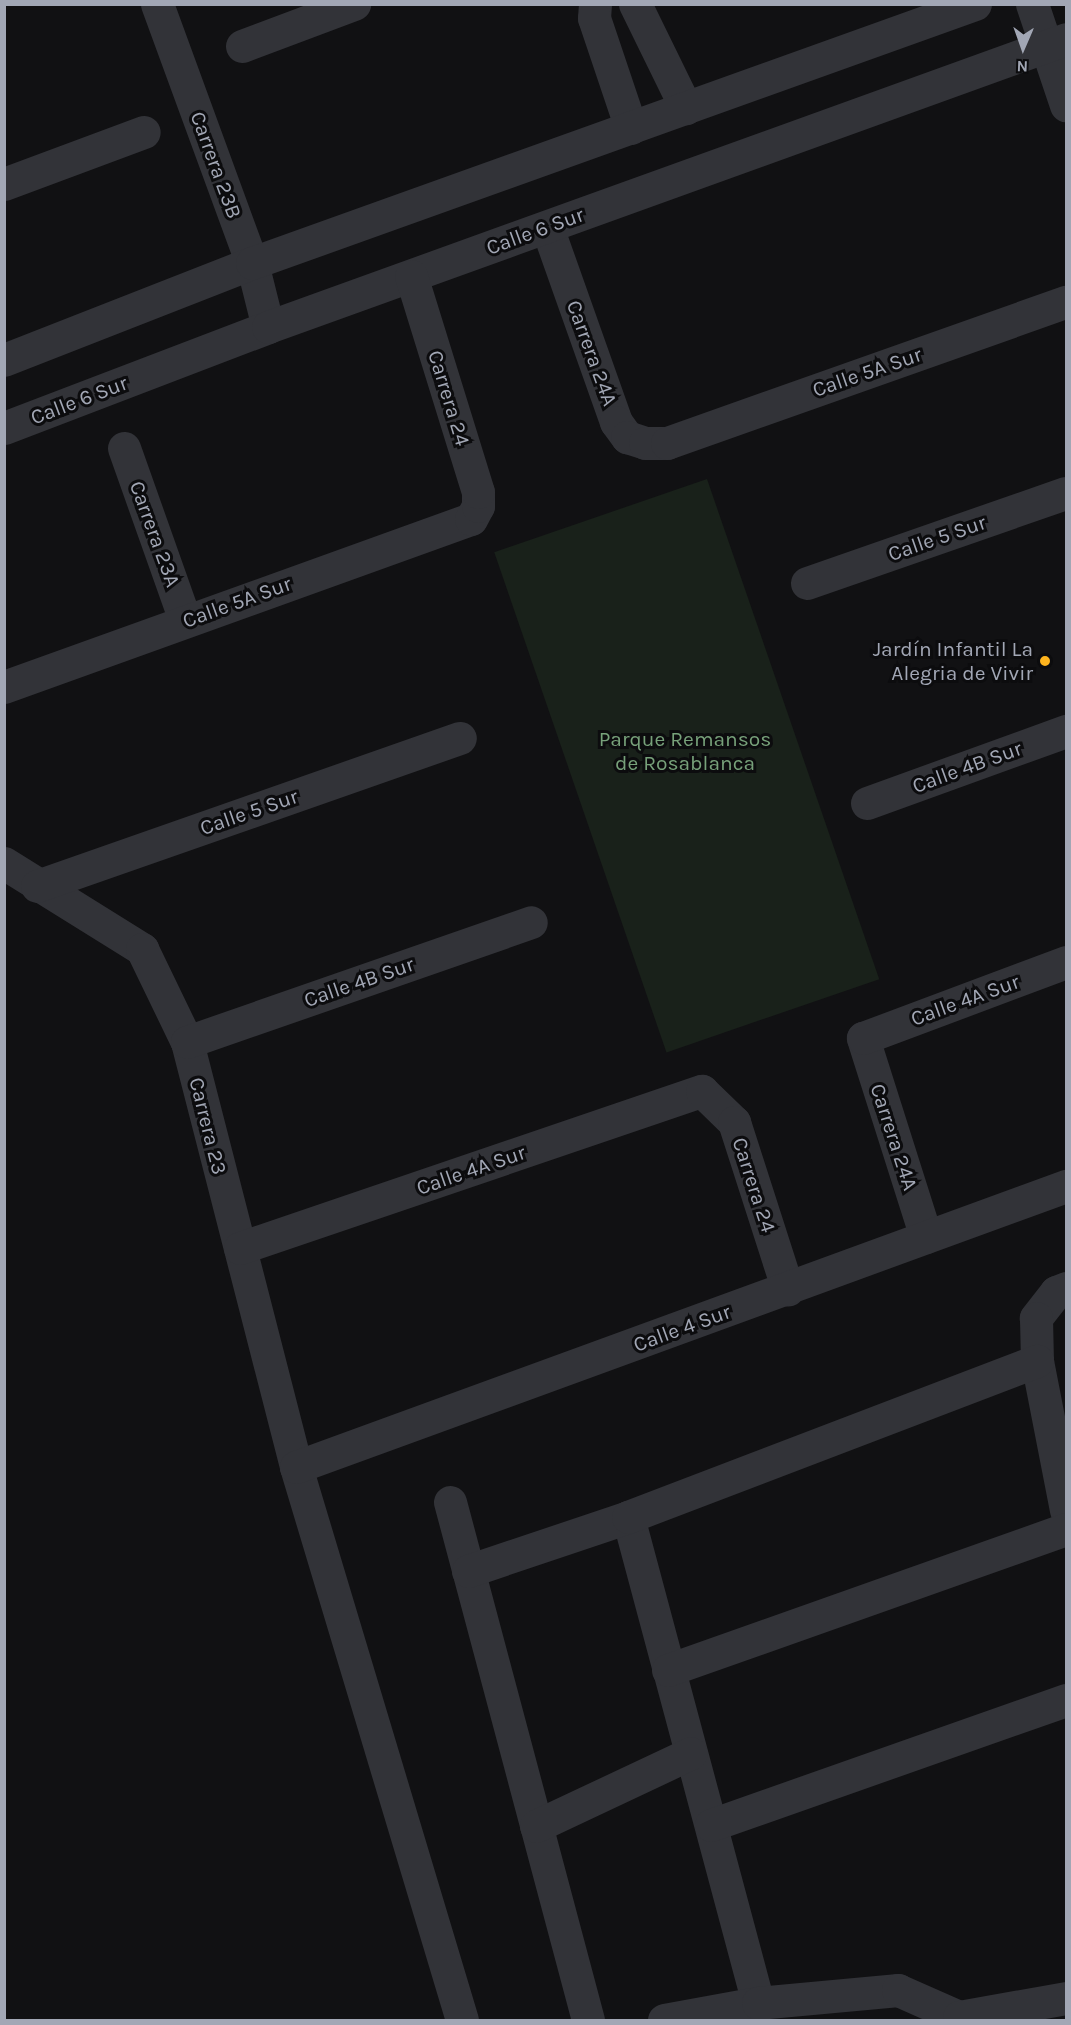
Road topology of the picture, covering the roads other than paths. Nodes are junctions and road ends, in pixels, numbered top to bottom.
1 (157, 4) edge
2 (354, 4) edge
3 (595, 4) edge
4 (635, 4) edge
5 (975, 4) edge
6 (1032, 4) edge
7 (1056, 43) edge
8 (242, 46) dead end
9 (1066, 105) edge
10 (686, 108) junction
11 (631, 128) junction
12 (144, 132) dead end
13 (4, 184) edge
14 (547, 227) junction
15 (252, 263) junction
16 (411, 276) junction
17 (1066, 302) edge
18 (268, 327) junction
19 (4, 360) edge
20 (4, 428) edge
21 (667, 443) joint
22 (124, 448) dead end
23 (1066, 494) edge
24 (471, 519) joint
25 (807, 583) dead end
26 (185, 620) junction
27 (4, 687) edge
28 (1066, 731) edge
29 (460, 738) dead end
30 (867, 803) dead end
31 (4, 863) edge
32 (38, 885) junction
33 (531, 922) dead end
34 (1066, 962) edge
35 (863, 1038) joint
36 (187, 1042) junction
37 (702, 1091) joint
38 (1066, 1186) edge
39 (926, 1237) junction
40 (240, 1248) junction
41 (1066, 1288) edge
42 (788, 1290) junction
43 (1037, 1361) junction
44 (1061, 1456) edge
45 (296, 1467) junction
46 (450, 1502) dead end
47 (1066, 1509) edge
48 (628, 1517) junction
49 (1066, 1529) edge
50 (468, 1570) junction
51 (669, 1670) junction
52 (1066, 1700) edge
53 (691, 1753) junction
54 (711, 1825) junction
55 (536, 1826) junction
56 (1066, 1998) edge
57 (758, 2003) junction
58 (937, 2015) edge
59 (984, 2019) edge
60 (462, 2020) edge
61 (588, 2020) edge
62 (664, 2020) edge

1 - 15 street, Carrera 23B
2 - 8 street
3 - 11 street
4 - 10 street
5 - 10 street
6 - 7 street
7 - 9 street
7 - 14 street, Calle 6 Sur
10 - 11 street
11 - 15 street
12 - 13 street
14 - 16 street, Calle 6 Sur
14 - 21 street, Carrera 24A
15 - 18 street, Carrera 23B
15 - 19 street
16 - 18 street, Calle 6 Sur
16 - 24 street, Carrera 24
17 - 21 street, Calle 5A Sur
18 - 20 street, Calle 6 Sur
22 - 26 street, Carrera 23A
23 - 25 street, Calle 5 Sur
24 - 26 street, Calle 5A Sur
26 - 27 street, Calle 5A Sur
28 - 30 street, Calle 4B Sur
29 - 32 street, Calle 5 Sur
31 - 32 street, Carrera 23
32 - 36 street, Carrera 23
33 - 36 street, Calle 4B Sur
34 - 35 street, Calle 4A Sur
35 - 39 street, Carrera 24A
36 - 40 street, Carrera 23
37 - 40 street, Calle 4A Sur
37 - 42 street, Carrera 24
38 - 39 street, Calle 4 Sur
39 - 42 street, Calle 4 Sur
40 - 45 street, Carrera 23
41 - 43 street
42 - 45 street, Calle 4 Sur
43 - 44 street
43 - 48 street
44 - 47 street
45 - 60 street, Carrera 23
46 - 50 street
48 - 50 street
48 - 51 street
49 - 51 street
50 - 55 street
51 - 53 street
52 - 54 street
53 - 54 street
53 - 55 street
54 - 57 street
55 - 61 street
56 - 59 street
57 - 58 street
57 - 62 street
58 - 59 street

